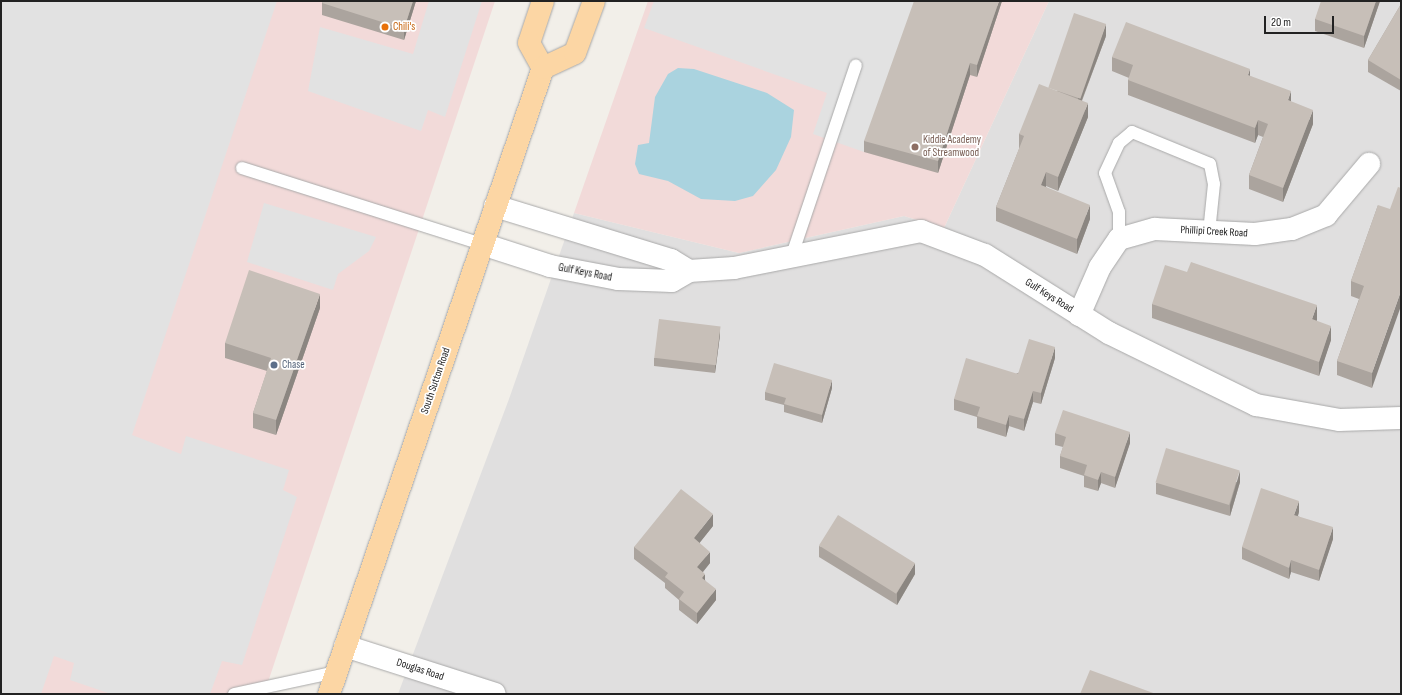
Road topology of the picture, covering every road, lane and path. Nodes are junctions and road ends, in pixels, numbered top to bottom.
1 (543, 1) edge
2 (594, 1) edge
3 (856, 65) dead end
4 (543, 68) junction
5 (1369, 164) dead end
6 (242, 168) dead end
7 (495, 206) junction
8 (1209, 232) junction
9 (1119, 239) junction
10 (482, 244) junction
11 (792, 255) junction
12 (689, 270) junction
13 (1079, 315) junction
14 (1401, 418) edge
15 (345, 646) junction
16 (337, 672) junction
17 (234, 694) edge
18 (329, 694) edge
19 (495, 694) edge

1 - 4 main road
2 - 4 main road
3 - 11 lane
4 - 7 main road, South Sutton Road
5 - 8 street, Phillipi Creek Road
6 - 10 lane
7 - 10 main road, South Sutton Road
7 - 12 street
8 - 9 street, Phillipi Creek Road
8 - 9 lane
9 - 13 street
10 - 12 street, Gulf Keys Road
10 - 15 main road, South Sutton Road
11 - 12 street, Gulf Keys Road
11 - 13 street, Gulf Keys Road
13 - 14 street, Gulf Keys Road
15 - 16 main road, South Sutton Road
15 - 19 street, Douglas Road
16 - 17 lane
16 - 18 main road, South Sutton Road

